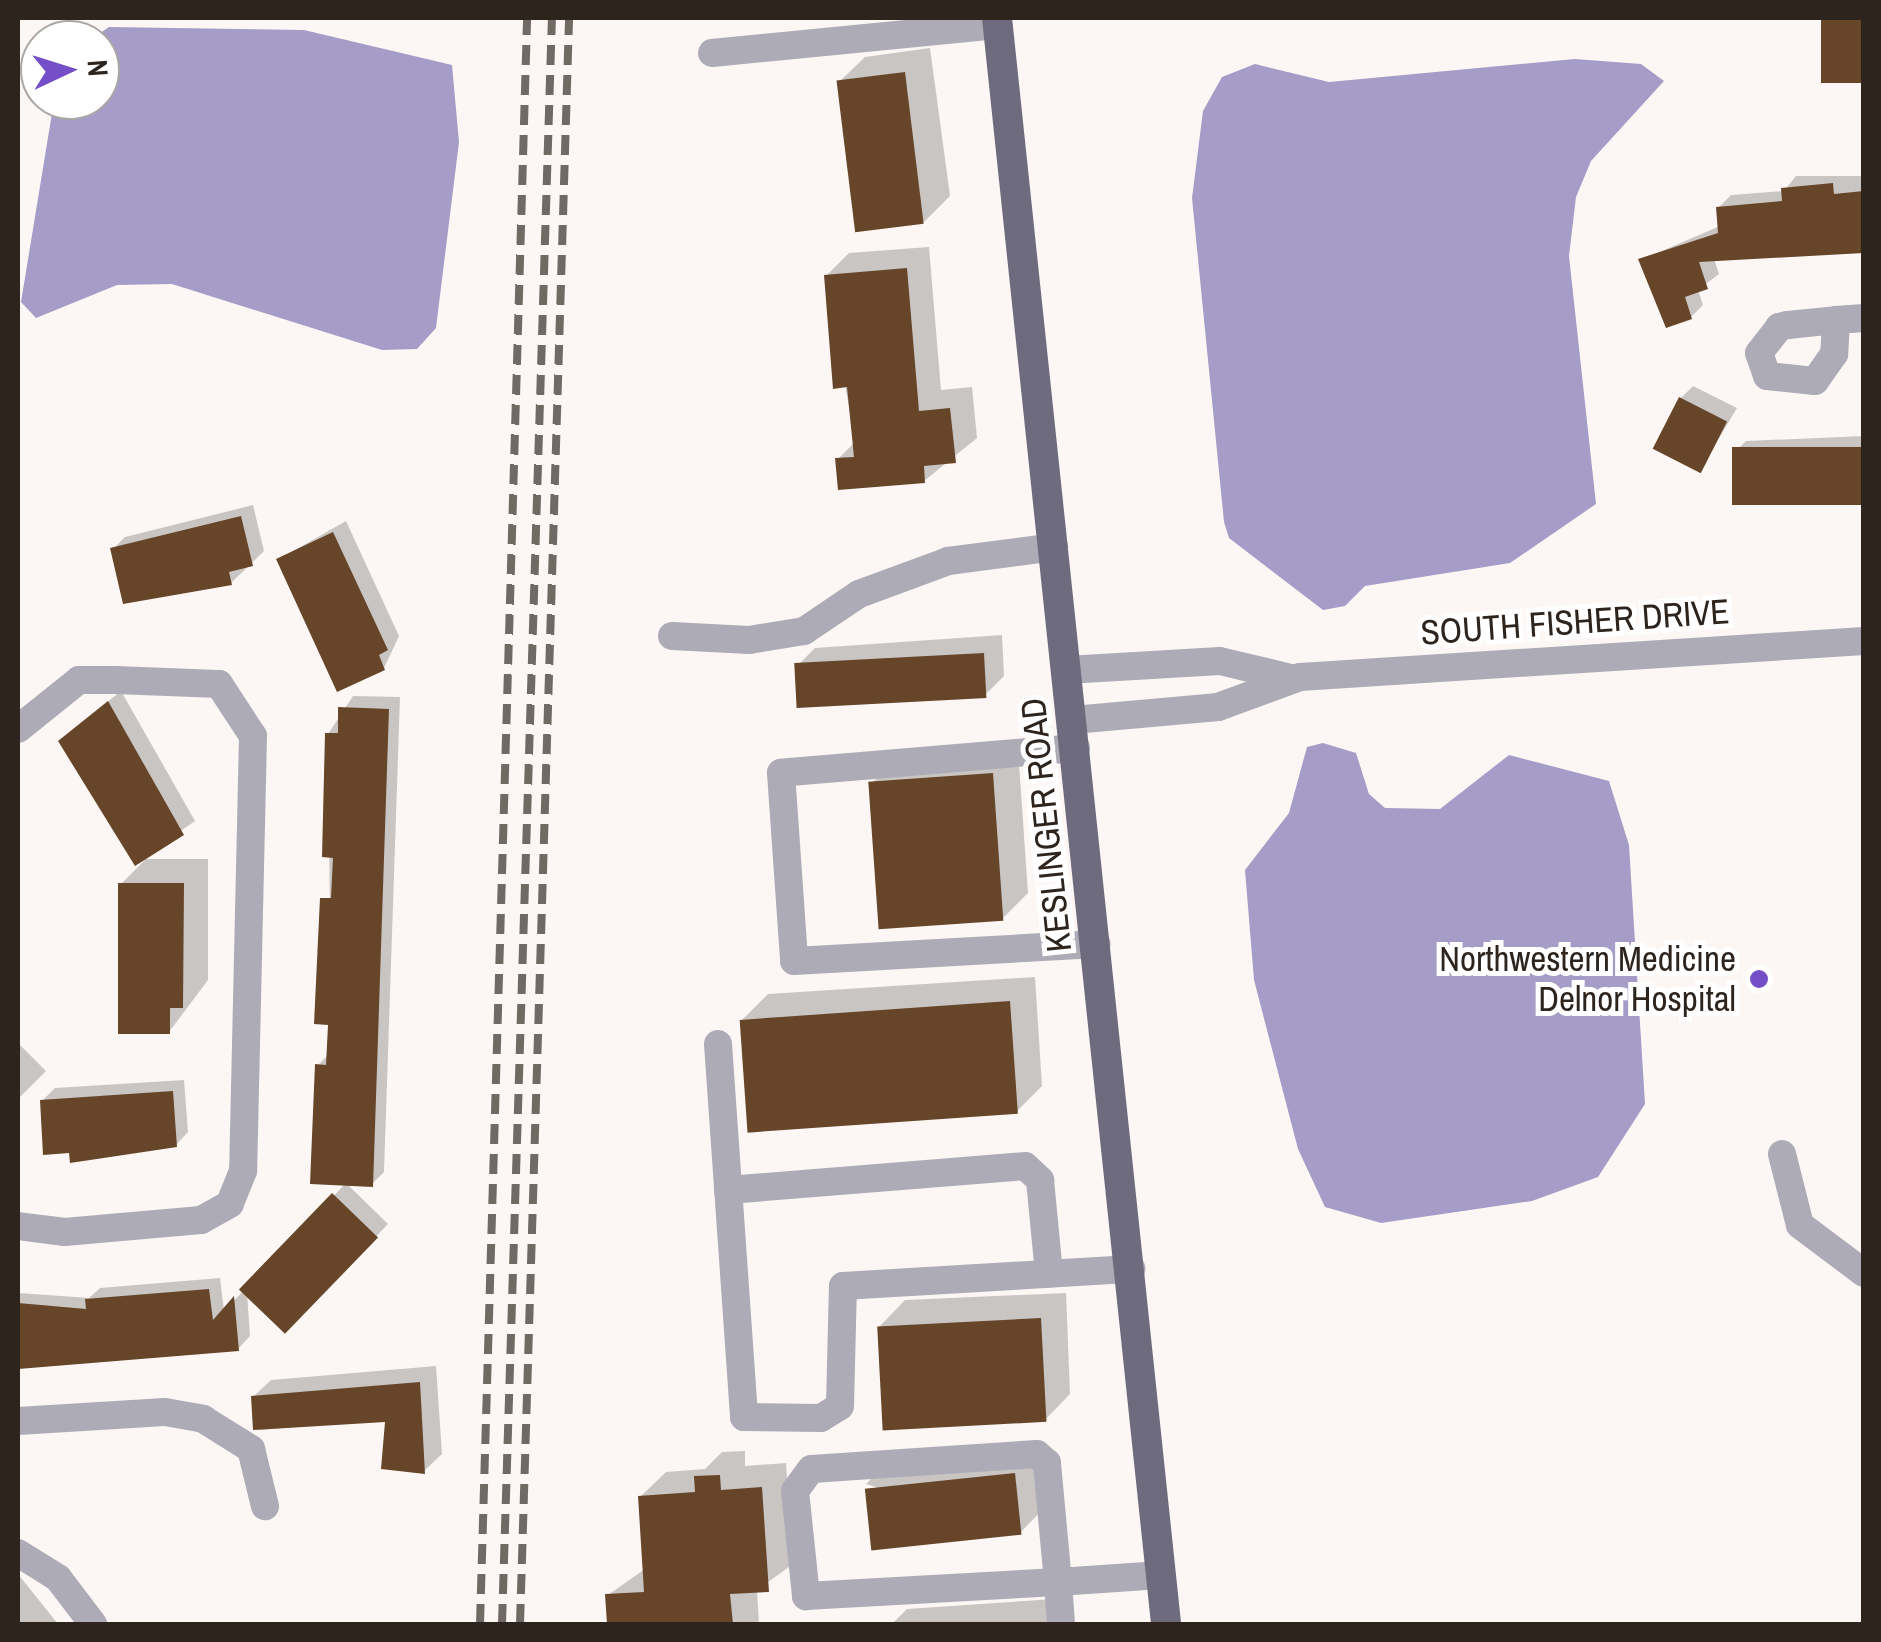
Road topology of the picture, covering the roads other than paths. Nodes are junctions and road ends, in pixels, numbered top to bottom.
1 (997, 21) edge
2 (712, 53) dead end
3 (1054, 547) junction
4 (672, 636) dead end
5 (1864, 641) edge
6 (1067, 670) junction
7 (1296, 678) junction
8 (18, 730) edge
9 (1074, 734) junction
10 (1096, 944) junction
11 (718, 1044) dead end
12 (1782, 1154) dead end
13 (728, 1190) junction
14 (18, 1226) edge
15 (1130, 1270) junction
16 (1864, 1273) edge
17 (1050, 1274) junction
18 (18, 1421) edge
19 (265, 1506) dead end
20 (18, 1553) edge
21 (1161, 1575) junction
22 (1058, 1582) junction
23 (806, 1596) junction
24 (93, 1624) edge
25 (804, 1624) edge
26 (1061, 1624) edge
27 (1166, 1624) edge

1 - 2 street
1 - 3 main road, KESLINGER ROAD
3 - 4 street
3 - 6 main road, KESLINGER ROAD
5 - 7 street, SOUTH FISHER DRIVE
6 - 7 street, SOUTH FISHER DRIVE
6 - 9 main road, KESLINGER ROAD
7 - 9 street, SOUTH FISHER DRIVE
8 - 14 street
9 - 10 main road, KESLINGER ROAD
9 - 10 street, SOUTH FISHER DRIVE
10 - 15 main road, KESLINGER ROAD
11 - 13 street
12 - 16 street
13 - 17 street
13 - 17 street
15 - 17 street
15 - 21 main road, KESLINGER ROAD
18 - 19 street
20 - 24 street
21 - 22 street
21 - 27 main road, KESLINGER ROAD
22 - 23 street
22 - 23 street
22 - 26 street
23 - 25 street

